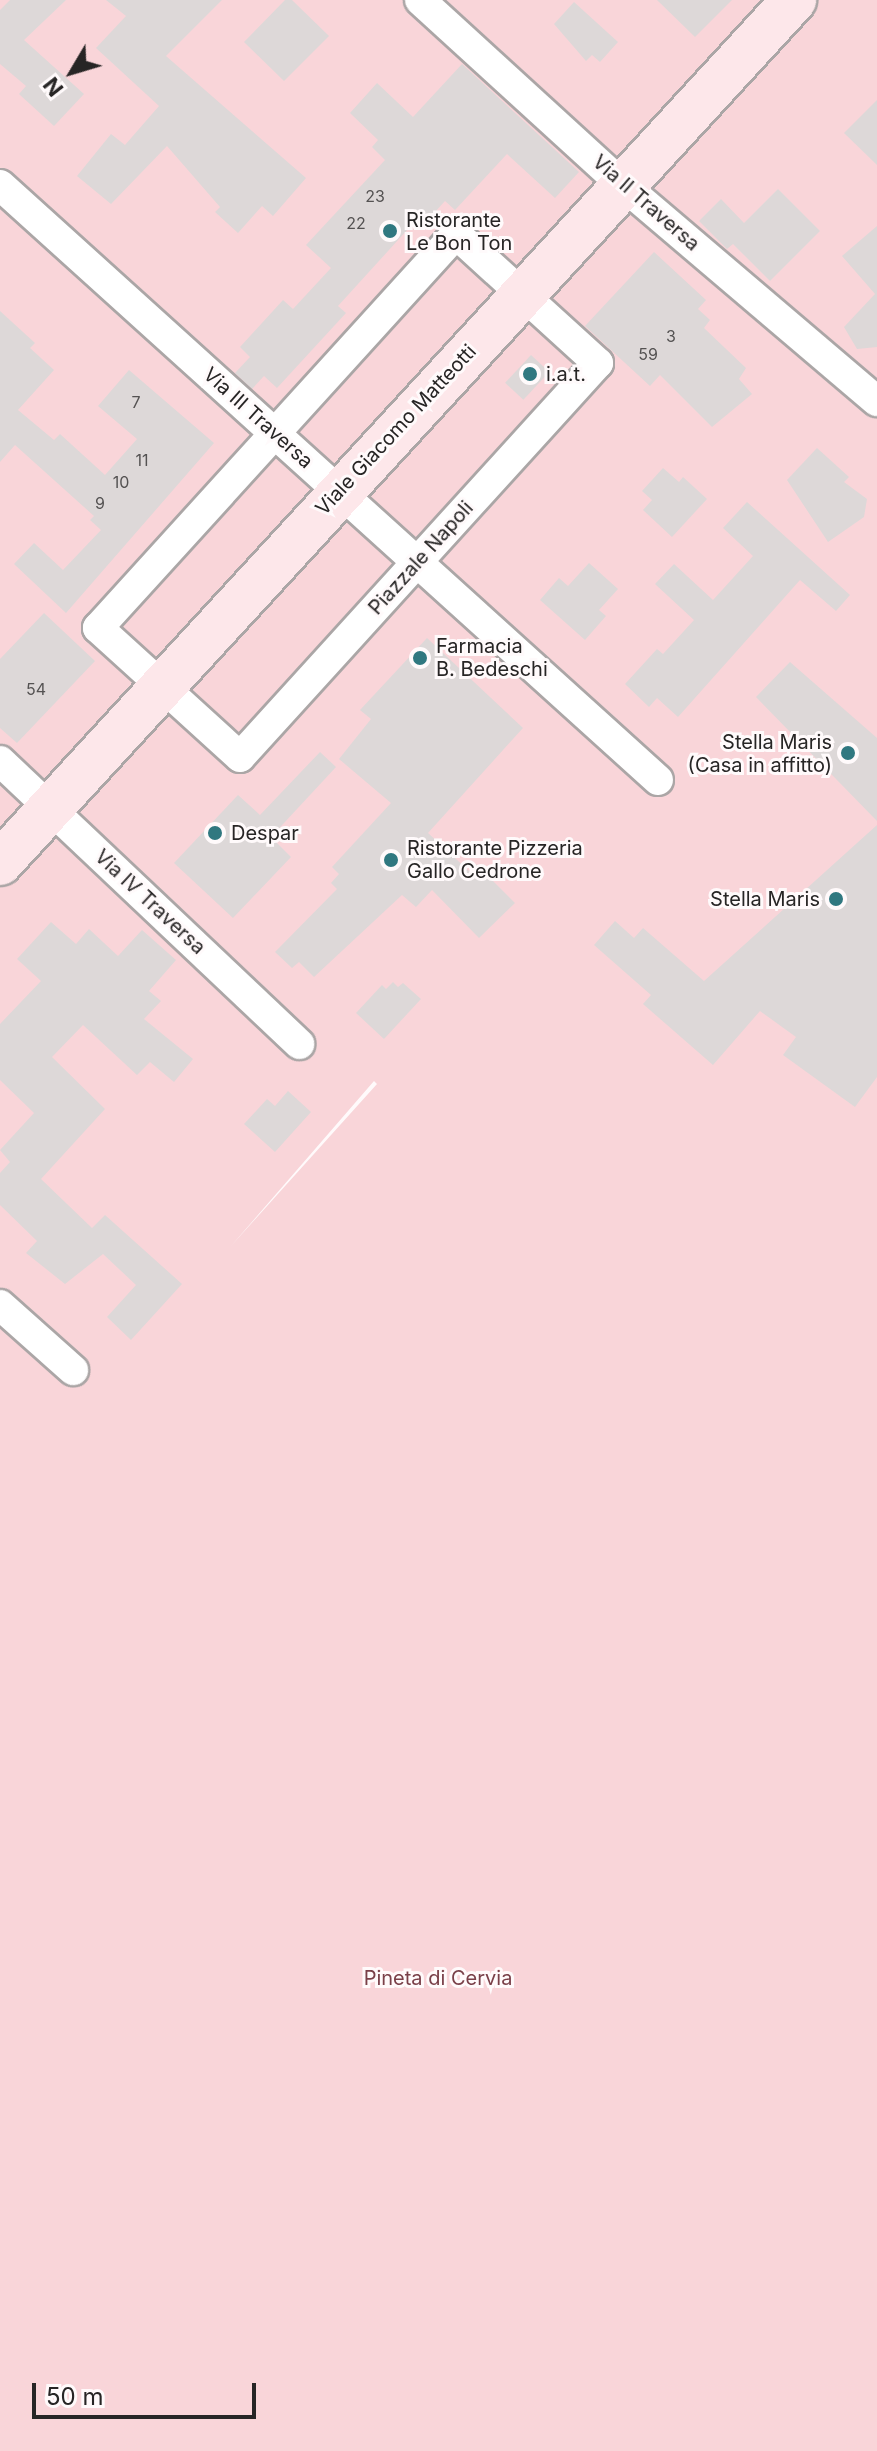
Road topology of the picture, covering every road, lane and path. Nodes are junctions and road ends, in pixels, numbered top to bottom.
1 (420, 0) edge
2 (794, 0) edge
3 (0, 185) edge
4 (624, 186) junction
5 (521, 294) junction
6 (877, 401) edge
7 (275, 433) junction
8 (339, 491) junction
9 (418, 561) junction
10 (163, 687) junction
11 (0, 761) edge
12 (658, 780) dead end
13 (50, 808) junction
14 (0, 863) edge
15 (299, 1044) dead end
16 (0, 1305) edge
17 (73, 1370) dead end

1 - 4 street, Via II Traversa
2 - 4 street, Viale Giacomo Matteotti
3 - 7 street, Via III Traversa
4 - 5 street, Viale Giacomo Matteotti
4 - 6 street, Via II Traversa
5 - 7 street, Piazzale Napoli
5 - 8 street, Viale Giacomo Matteotti
5 - 9 street, Piazzale Napoli
7 - 8 street, Via III Traversa
7 - 10 street, Piazzale Napoli
8 - 9 street, Via III Traversa
8 - 10 street, Viale Giacomo Matteotti
9 - 10 street, Piazzale Napoli
9 - 12 street, Via III Traversa
10 - 13 street, Viale Giacomo Matteotti
11 - 13 street, Via IV Traversa
13 - 14 street, Viale Giacomo Matteotti
13 - 15 street, Via IV Traversa
16 - 17 street

